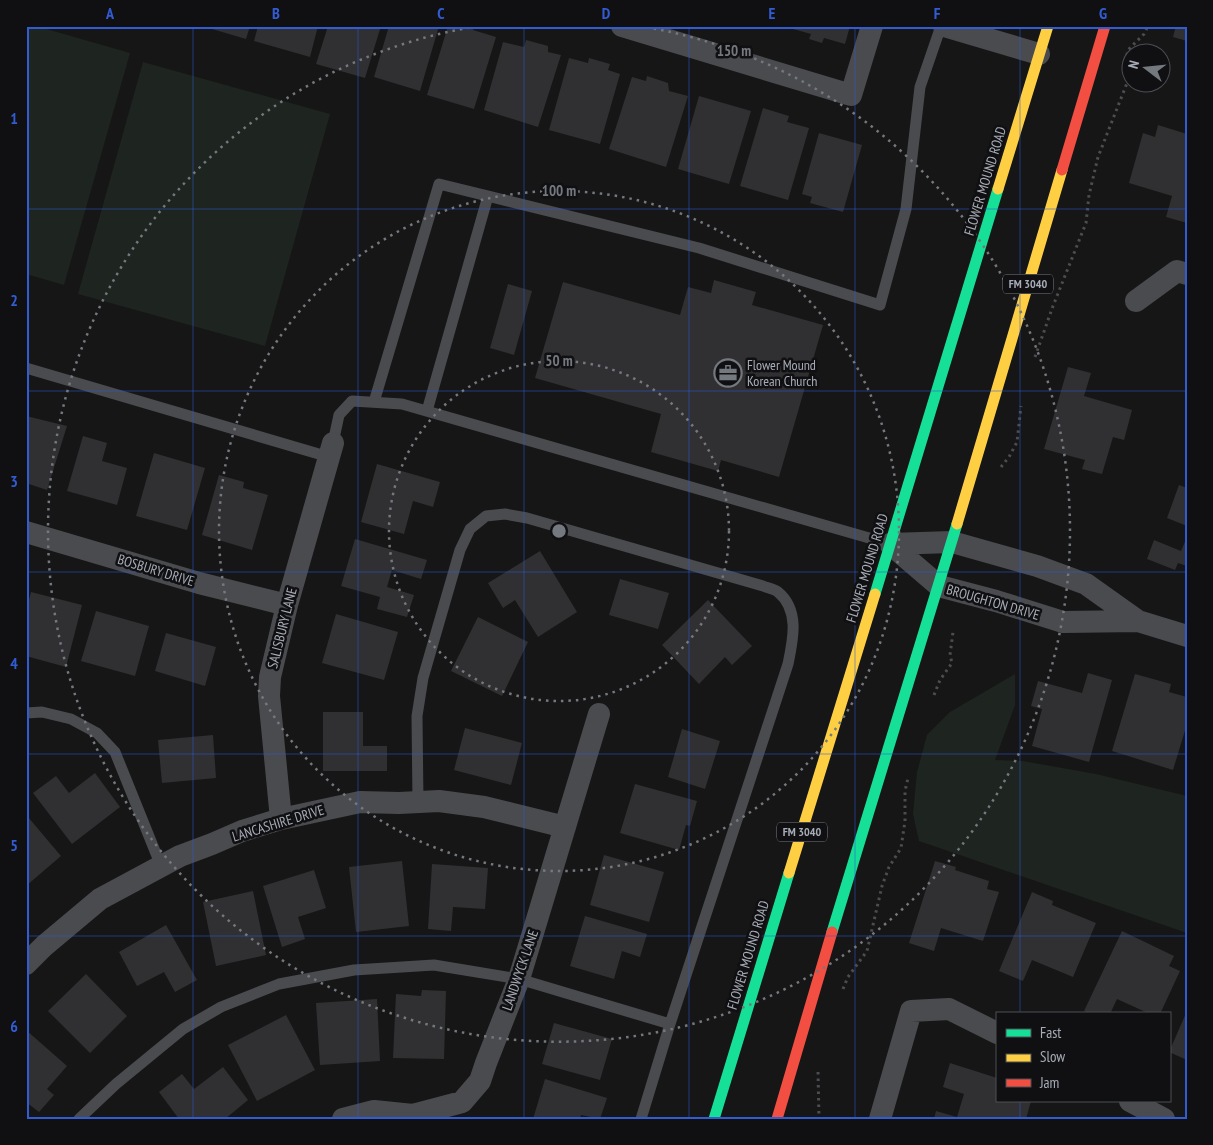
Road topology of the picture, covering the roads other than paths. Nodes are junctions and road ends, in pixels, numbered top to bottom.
1 (622, 26) edge
2 (872, 26) edge
3 (942, 26) edge
4 (1048, 26) edge
5 (1105, 26) edge
6 (1039, 54) junction
7 (488, 196) junction
8 (1187, 274) edge
9 (1136, 301) dead end
10 (26, 368) edge
11 (374, 402) junction
12 (427, 411) junction
13 (331, 450) junction
14 (26, 532) edge
15 (952, 542) junction
16 (890, 544) junction
17 (939, 586) junction
18 (287, 605) junction
19 (1138, 621) junction
20 (1187, 636) edge
21 (26, 713) edge
22 (599, 714) dead end
23 (418, 802) junction
24 (281, 819) junction
25 (565, 827) junction
26 (161, 866) junction
27 (26, 964) edge
28 (519, 979) junction
29 (670, 1024) junction
30 (996, 1032) edge
31 (1132, 1102) edge
32 (79, 1119) edge
33 (343, 1119) edge
34 (641, 1119) edge
35 (714, 1119) edge
36 (777, 1119) edge
37 (880, 1119) edge
38 (1164, 1119) edge

1 - 2 street
3 - 6 street
3 - 7 lane
4 - 6 main road, FLOWER MOUND ROAD / FM 3040
5 - 15 main road, FM 3040
6 - 16 main road, FLOWER MOUND ROAD / FM 3040
7 - 11 lane
7 - 12 lane
8 - 9 street
10 - 13 lane
11 - 12 lane
11 - 13 lane
12 - 16 lane
13 - 18 street, SALISBURY LANE
14 - 18 street, BOSBURY DRIVE
15 - 16 street, BROUGHTON DRIVE
15 - 17 main road, FM 3040
15 - 19 street, BROUGHTON DRIVE
16 - 17 street, BROUGHTON DRIVE
16 - 35 main road, FLOWER MOUND ROAD / FM 3040
17 - 19 street, BROUGHTON DRIVE
17 - 36 main road, FM 3040
18 - 24 street, SALISBURY LANE
19 - 20 street, BROUGHTON DRIVE
21 - 26 lane
22 - 25 street, LANDWYCK LANE
23 - 24 street, LANCASHIRE DRIVE
23 - 25 street, LANCASHIRE DRIVE
23 - 29 lane
24 - 26 street, LANCASHIRE DRIVE
25 - 28 street, LANDWYCK LANE
26 - 27 street, LANCASHIRE DRIVE
28 - 29 lane
28 - 32 lane
28 - 33 street, LANDWYCK LANE
29 - 34 lane
30 - 37 street
31 - 38 street

